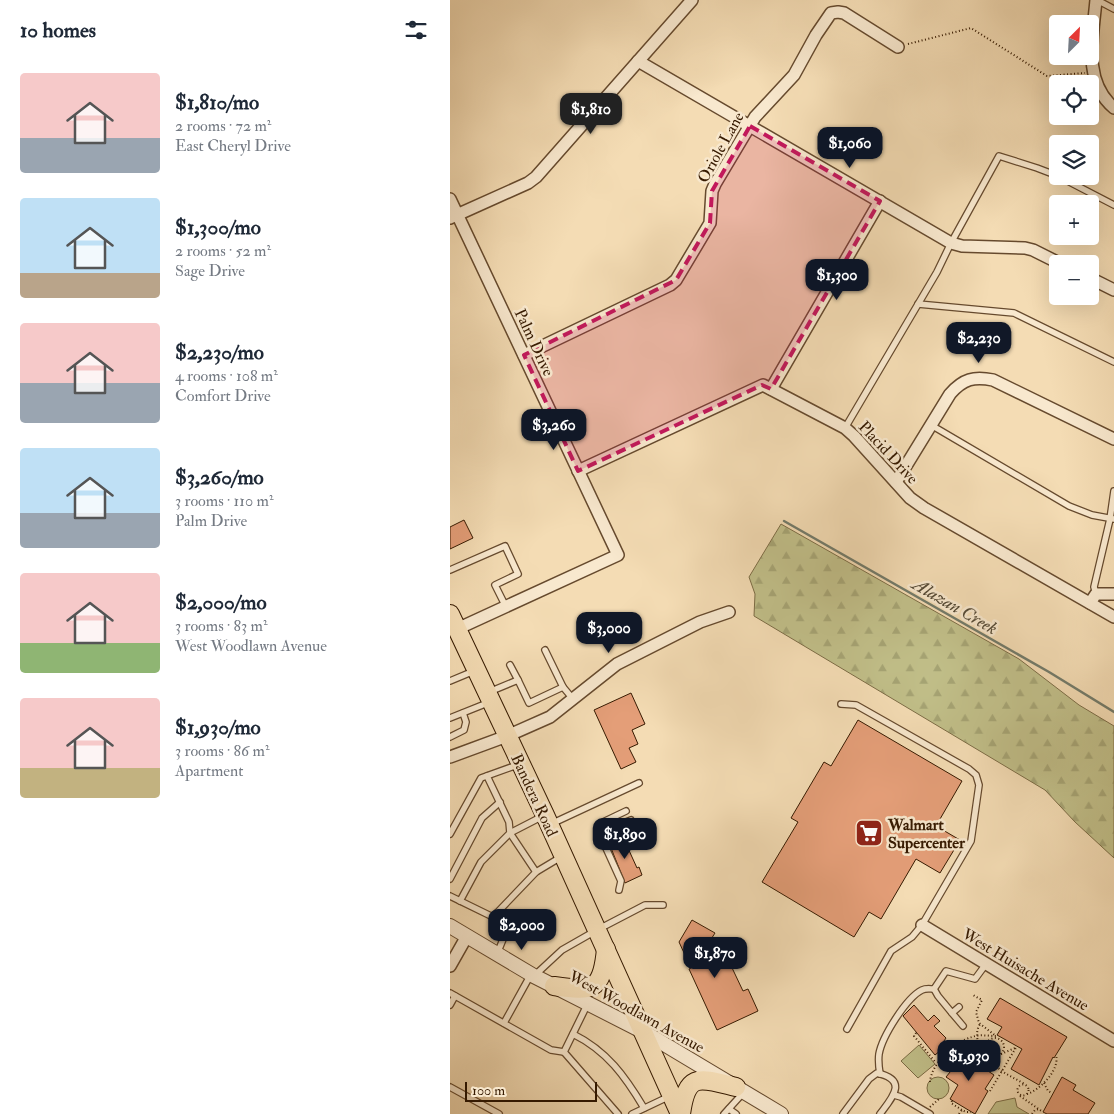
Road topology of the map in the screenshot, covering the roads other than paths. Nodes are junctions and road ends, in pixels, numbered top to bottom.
1 (692, 0) edge
2 (1096, 0) edge
3 (1114, 9) edge
4 (898, 47) road end
5 (638, 61) junction
6 (1114, 108) edge
7 (750, 126) junction
8 (1049, 172) edge
9 (1075, 185) edge
10 (450, 199) edge
11 (880, 201) junction
12 (1114, 205) edge
13 (454, 216) edge
14 (951, 243) junction
15 (1049, 259) edge
16 (1099, 282) edge
17 (1114, 290) edge
18 (918, 304) junction
19 (524, 355) junction
20 (1114, 362) edge
21 (771, 389) junction
22 (931, 425) junction
23 (844, 428) junction
24 (1114, 439) edge
25 (578, 471) junction
26 (896, 482) junction
27 (1114, 490) edge
28 (1112, 519) edge
29 (450, 570) edge
30 (1114, 594) edge
31 (1093, 598) junction
32 (506, 607) junction
33 (729, 612) dead end
34 (1114, 617) edge
35 (454, 621) edge
36 (544, 650) dead end
37 (510, 665) dead end
38 (476, 670) junction
39 (518, 680) junction
40 (450, 681) edge
41 (563, 686) junction
42 (489, 697) junction
43 (573, 699) junction
44 (841, 704) dead end
45 (463, 713) junction
46 (450, 718) edge
47 (450, 736) edge
48 (507, 736) junction
49 (450, 757) edge
50 (520, 764) junction
51 (488, 776) junction
52 (639, 783) dead end
53 (500, 802) junction
54 (626, 811) dead end
55 (547, 820) junction
56 (631, 820) dead end
57 (510, 833) junction
58 (450, 834) edge
59 (601, 837) junction
60 (563, 856) junction
61 (536, 872) junction
62 (450, 880) edge
63 (619, 890) dead end
64 (450, 896) edge
65 (460, 901) junction
66 (663, 905) dead end
67 (494, 917) junction
68 (922, 925) junction
69 (450, 926) edge
70 (597, 930) junction
71 (467, 936) junction
72 (606, 949) junction
73 (497, 954) junction
74 (986, 964) junction
75 (450, 966) edge
76 (533, 975) junction
77 (554, 986) junction
78 (934, 989) junction
79 (452, 995) edge
80 (588, 1004) junction
81 (450, 1005) edge
82 (959, 1006) dead end
83 (952, 1013) junction
84 (504, 1023) junction
85 (963, 1026) dead end
86 (847, 1028) dead end
87 (644, 1032) junction
88 (573, 1034) junction
89 (1114, 1041) edge
90 (564, 1052) junction
91 (880, 1074) junction
92 (450, 1087) edge
93 (740, 1089) junction
94 (672, 1095) junction
95 (894, 1095) junction
96 (644, 1108) junction
97 (726, 1112) edge
98 (774, 1112) edge
99 (499, 1114) edge
100 (618, 1114) edge
101 (632, 1114) edge
102 (680, 1114) edge
103 (736, 1114) edge
104 (843, 1114) edge
105 (880, 1114) edge
106 (930, 1114) edge

1 - 5 street
2 - 3 lane
2 - 6 street
4 - 7 street, Oriole Lane
5 - 7 street
5 - 13 street
7 - 11 street
7 - 19 street, Oriole Lane
8 - 14 lane
9 - 12 lane
10 - 13 street, Palm Drive
11 - 14 street
11 - 21 street
13 - 19 street, Palm Drive
14 - 15 street
14 - 18 lane
16 - 17 street
18 - 20 lane
18 - 23 lane
19 - 25 street, Palm Drive
21 - 23 street, Placid Drive
21 - 25 street
22 - 24 street
22 - 26 street
22 - 28 lane
23 - 26 street, Placid Drive
25 - 32 street, Palm Drive
26 - 31 street, Placid Drive
27 - 28 lane
28 - 31 lane
29 - 32 lane
30 - 31 street
31 - 34 street, Placid Drive
32 - 35 street, Palm Drive
33 - 43 street
35 - 38 main road, Bandera Road
36 - 41 lane
37 - 39 lane
38 - 40 lane
38 - 42 main road, Bandera Road
39 - 41 lane
39 - 42 lane
41 - 43 lane
42 - 45 lane
42 - 48 main road, Bandera Road
43 - 48 street
44 - 68 lane
45 - 46 lane
45 - 47 lane
48 - 49 street
48 - 50 main road, Bandera Road
50 - 51 lane
50 - 55 main road, Bandera Road
51 - 53 lane
51 - 58 lane
52 - 55 lane
53 - 57 lane
53 - 62 lane
54 - 59 lane
55 - 57 lane
55 - 60 main road, Bandera Road
56 - 59 lane
57 - 61 lane
57 - 65 lane
59 - 63 lane
60 - 61 lane
60 - 70 main road, Bandera Road
61 - 67 lane
64 - 65 lane
65 - 67 lane
66 - 70 lane
67 - 73 lane
68 - 74 street, West Huisache Avenue
68 - 86 lane
69 - 71 street, West Woodlawn Avenue
70 - 72 main road, Bandera Road
70 - 76 lane
71 - 73 street, West Woodlawn Avenue
71 - 75 street
72 - 77 main road
72 - 87 main road, Bandera Road
73 - 76 street, West Woodlawn Avenue
74 - 78 lane
74 - 89 street, West Huisache Avenue
76 - 77 street, West Woodlawn Avenue
76 - 84 lane
77 - 80 street, West Woodlawn Avenue
78 - 83 lane
78 - 91 lane
79 - 81 lane
79 - 84 lane
80 - 87 street, West Woodlawn Avenue
80 - 88 lane
82 - 83 lane
83 - 85 lane
84 - 90 lane
87 - 93 street, West Woodlawn Avenue
87 - 94 main road, Bandera Road
88 - 90 lane
88 - 96 lane
90 - 100 lane
91 - 95 lane
91 - 104 lane
92 - 99 lane
93 - 97 lane
93 - 98 street, West Woodlawn Avenue
93 - 102 main road
94 - 96 lane
94 - 102 main road, Bandera Road
95 - 105 lane
95 - 106 lane
96 - 101 lane
97 - 103 lane

